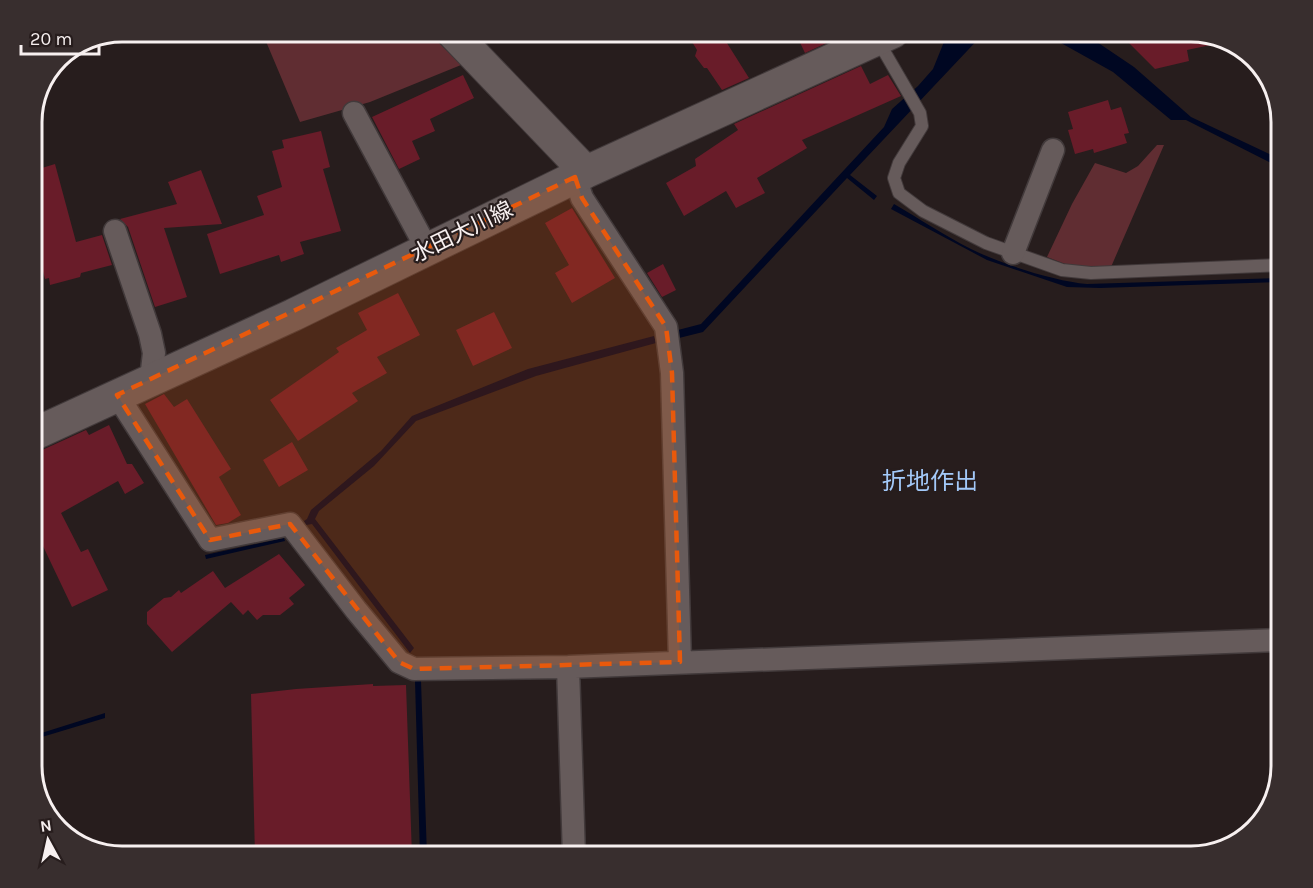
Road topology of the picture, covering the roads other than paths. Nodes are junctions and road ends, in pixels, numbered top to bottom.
1 (461, 42) edge
2 (870, 42) edge
3 (888, 42) edge
4 (354, 113) dead end
5 (1053, 150) dead end
6 (580, 175) junction
7 (115, 231) dead end
8 (427, 249) junction
9 (1013, 253) junction
10 (1271, 265) edge
11 (151, 379) junction
12 (117, 395) junction
13 (42, 430) edge
14 (1271, 640) edge
15 (680, 662) junction
16 (568, 667) junction
17 (574, 846) edge

1 - 6 main road
2 - 6 main road, 水田大川線
3 - 9 lane
4 - 8 street
5 - 9 street
6 - 8 main road, 水田大川線
6 - 15 street
7 - 11 street
8 - 11 main road, 水田大川線
9 - 10 lane
11 - 12 main road, 水田大川線
12 - 13 main road, 水田大川線
12 - 16 street
14 - 15 street
15 - 16 street
16 - 17 street

